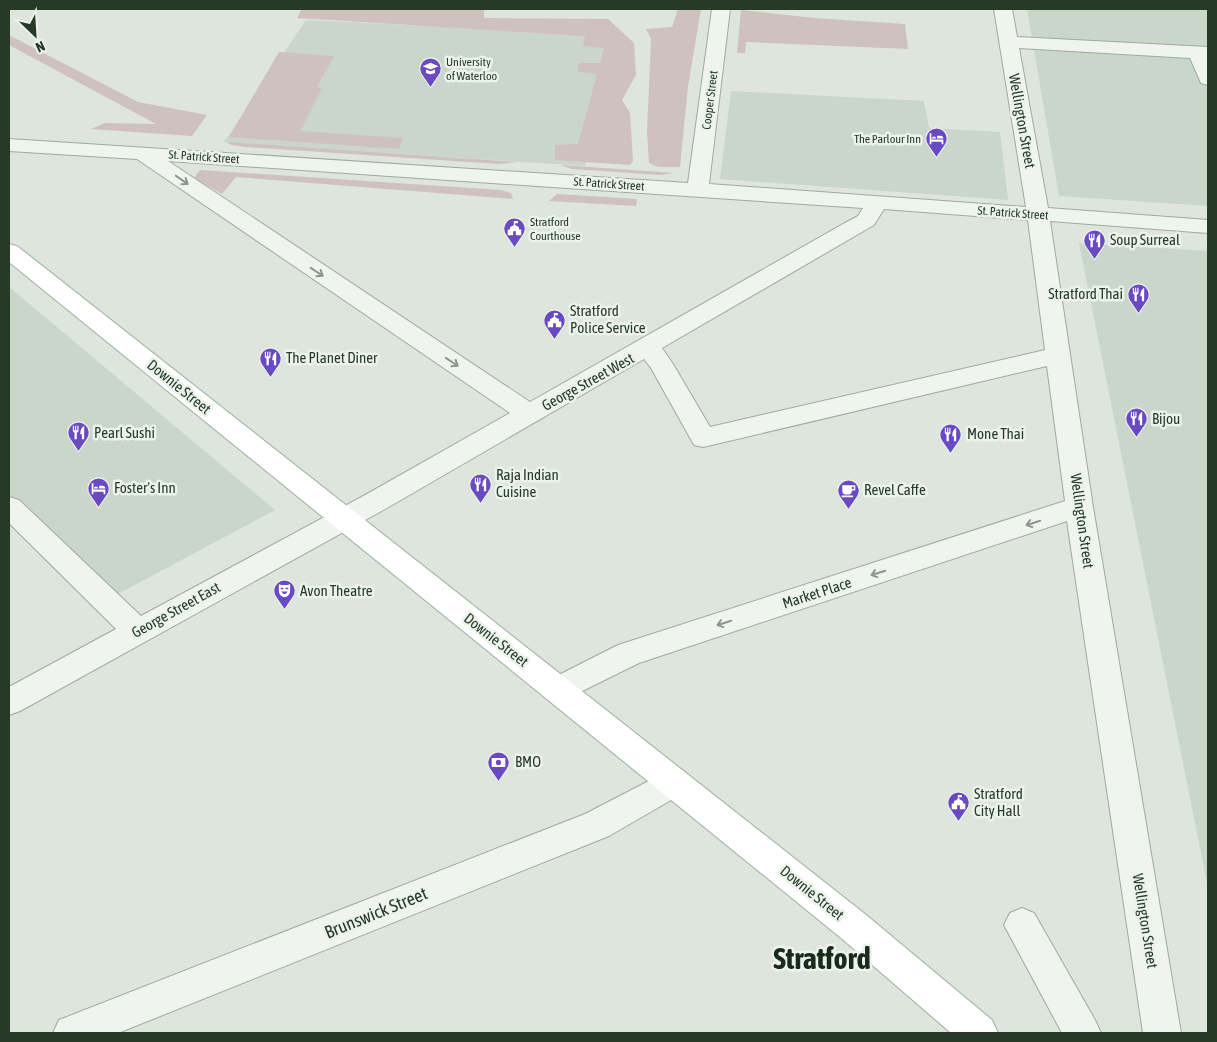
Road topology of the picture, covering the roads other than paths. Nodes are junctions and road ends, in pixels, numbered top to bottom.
1 (721, 9) edge
2 (1003, 9) edge
3 (1008, 42) junction
4 (1203, 53) edge
5 (1208, 79) edge
6 (9, 145) edge
7 (142, 153) junction
8 (698, 190) junction
9 (877, 204) junction
10 (1036, 215) junction
11 (1208, 226) edge
12 (9, 251) edge
13 (648, 348) junction
14 (1059, 355) junction
15 (530, 414) junction
16 (9, 507) edge
17 (1079, 507) junction
18 (343, 518) junction
19 (138, 632) junction
20 (558, 690) junction
21 (9, 702) edge
22 (674, 782) junction
23 (1022, 925) dead end
24 (72, 1033) edge
25 (979, 1033) edge
26 (1082, 1033) edge
27 (1162, 1033) edge

1 - 8 street, Cooper Street
2 - 3 street, Wellington Street
3 - 4 street
3 - 10 street, Wellington Street
4 - 5 street
6 - 7 street, St. Patrick Street
7 - 8 street, St. Patrick Street
7 -> 15 street
8 - 9 street, St. Patrick Street
9 - 10 street, St. Patrick Street
9 - 13 street, George Street West
10 - 11 street, St. Patrick Street
10 - 14 street, Wellington Street
12 - 18 main road, Downie Street
13 - 14 street
13 - 15 street, George Street West
14 - 17 street, Wellington Street
15 - 18 street, George Street West
16 - 19 street
17 -> 20 street, Market Place
17 - 27 street, Wellington Street
18 - 19 street, George Street East
18 - 20 main road, Downie Street
19 - 21 street, George Street East
20 - 22 main road, Downie Street
22 - 24 street, Brunswick Street
22 - 25 main road, Downie Street
23 - 26 street

